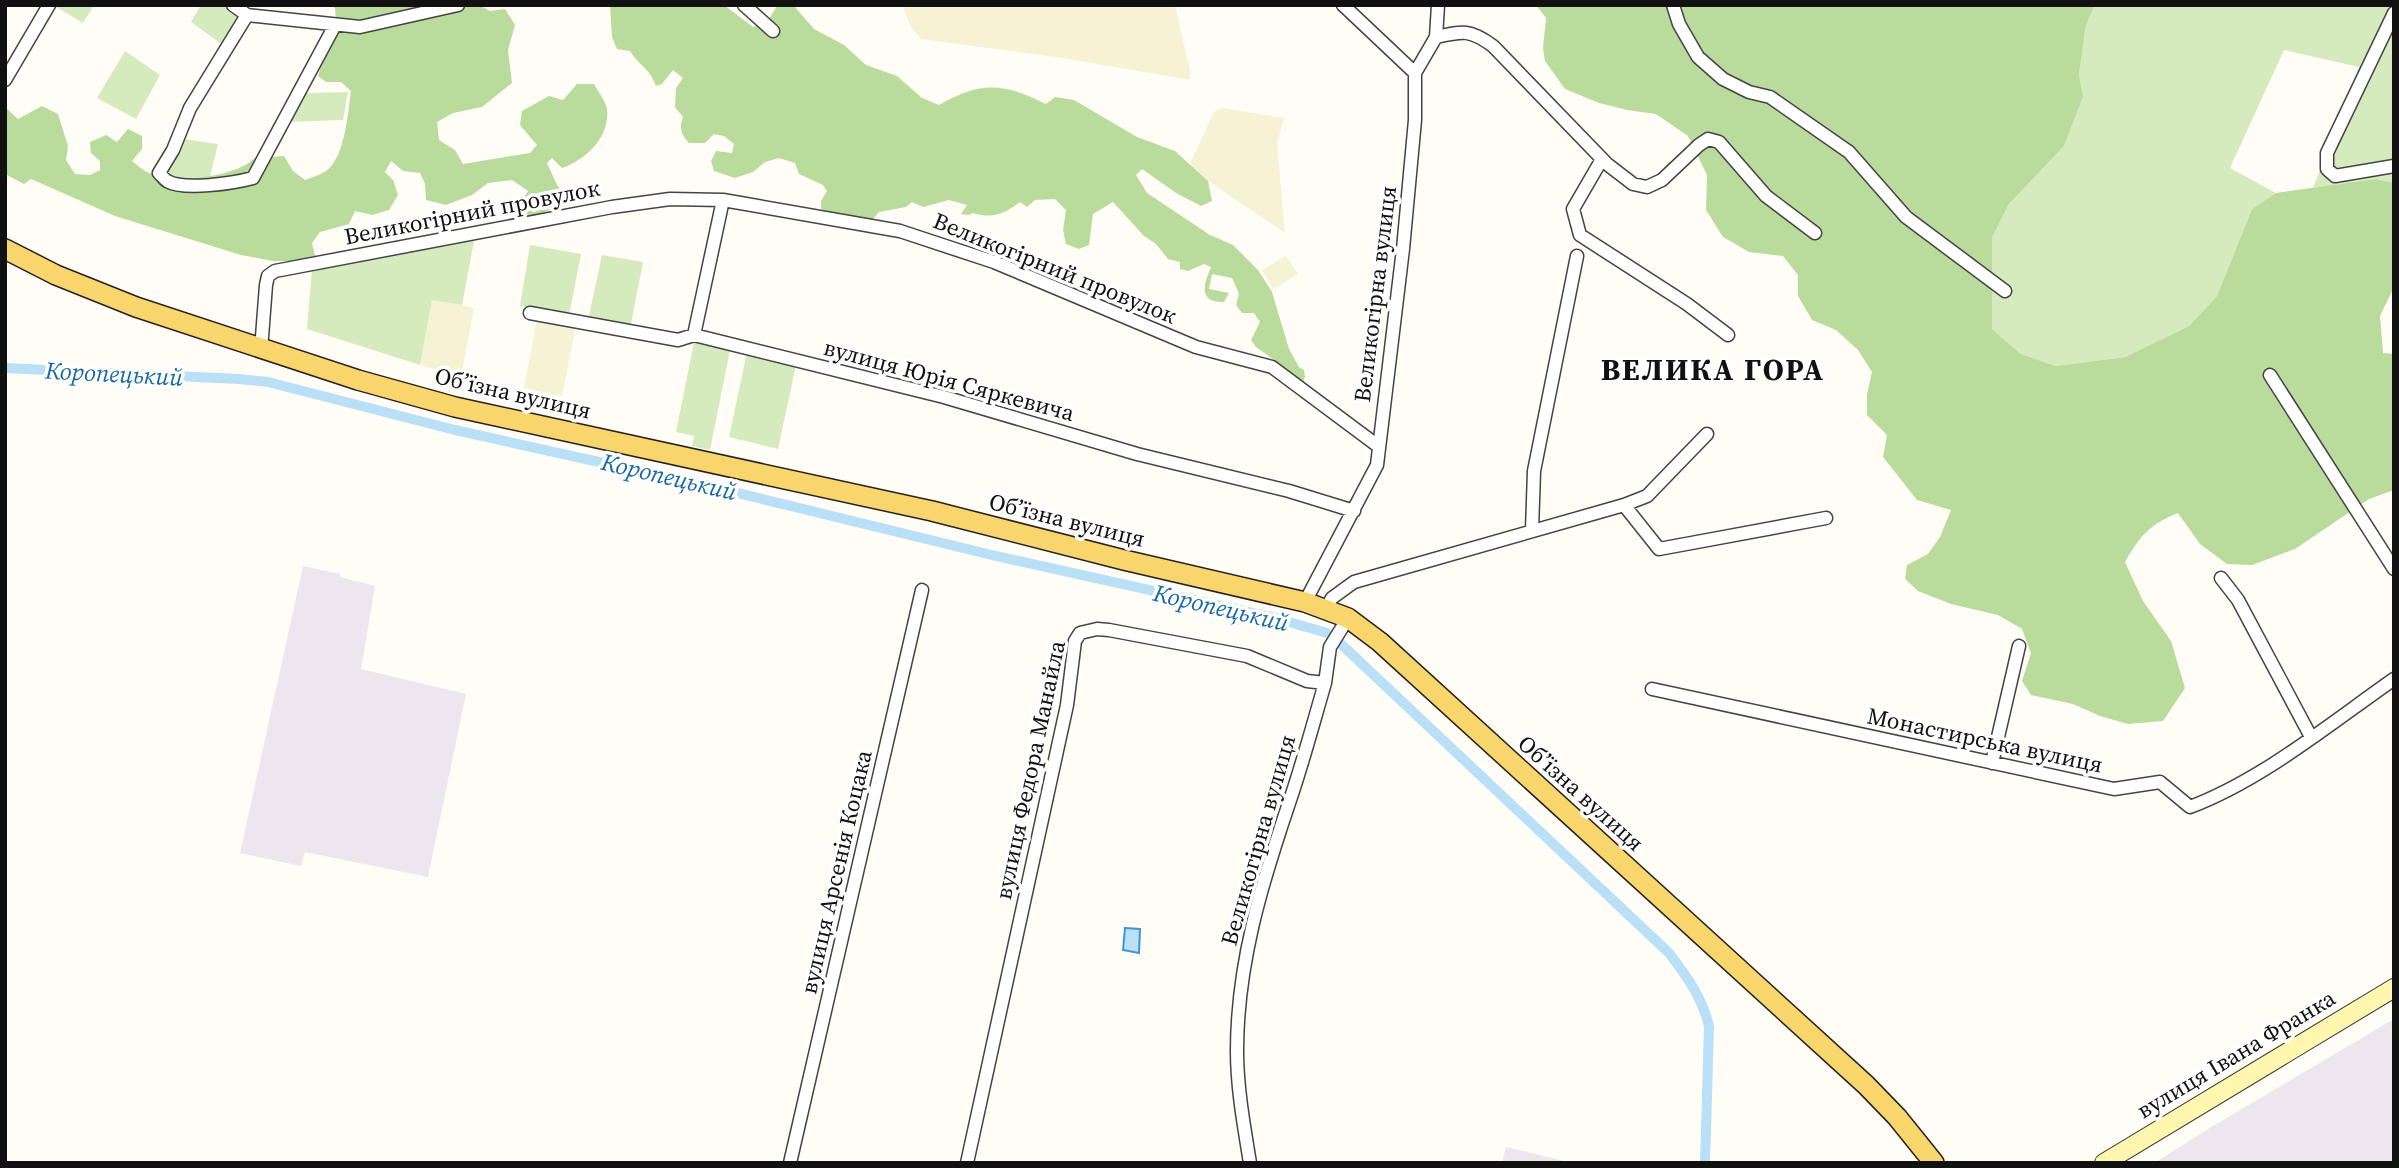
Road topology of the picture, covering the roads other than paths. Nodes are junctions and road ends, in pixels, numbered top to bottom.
1 (49, 5) edge
2 (233, 5) edge
3 (458, 5) edge
4 (744, 5) edge
5 (1343, 5) edge
6 (1438, 5) edge
7 (1673, 5) edge
8 (2394, 13) edge
9 (247, 15) junction
10 (335, 25) junction
11 (773, 31) dead end
12 (1436, 37) junction
13 (1415, 73) junction
14 (5, 80) edge
15 (1602, 159) junction
16 (2394, 166) edge
17 (723, 200) junction
18 (1815, 233) dead end
19 (5, 249) edge
20 (1577, 256) dead end
21 (2005, 291) dead end
22 (530, 313) dead end
23 (694, 335) junction
24 (1728, 335) dead end
25 (261, 350) junction
26 (2270, 375) dead end
27 (1707, 434) dead end
28 (1378, 446) junction
29 (1624, 505) junction
30 (1354, 511) junction
31 (1826, 518) dead end
32 (1532, 530) junction
33 (2394, 569) edge
34 (2221, 578) dead end
35 (922, 590) dead end
36 (1305, 602) junction
37 (1326, 608) junction
38 (1348, 618) junction
39 (2019, 646) dead end
40 (2394, 679) edge
41 (1325, 683) junction
42 (1651, 689) dead end
43 (2311, 737) junction
44 (1992, 763) junction
45 (2394, 988) edge
46 (790, 1163) edge
47 (967, 1163) edge
48 (1250, 1163) edge
49 (1934, 1163) edge
50 (2104, 1163) edge

1 - 14 street
2 - 9 street
3 - 10 street
4 - 11 street
5 - 13 street
6 - 12 street
7 - 21 street
8 - 16 street
9 - 10 street
9 - 10 street
12 - 13 street
12 - 15 street
13 - 28 street, Великогірна вулиця
15 - 18 street
15 - 24 street
17 - 23 street
17 - 25 street, Великогірний провулок
17 - 28 street, Великогірний провулок
19 - 25 main road, Обʼїзна вулиця
20 - 32 street
22 - 23 street, вулиця Юрія Сяркевича
23 - 30 street, вулиця Юрія Сяркевича
25 - 36 main road, Обʼїзна вулиця
26 - 33 street
27 - 29 street
28 - 30 street, Великогірна вулиця
29 - 31 street
29 - 32 street
30 - 36 street, Великогірна вулиця
32 - 37 street
34 - 43 street
35 - 46 street, вулиця Арсенія Коцака
36 - 37 main road, Обʼїзна вулиця
37 - 38 main road, Обʼїзна вулиця
38 - 41 street, Великогірна вулиця
38 - 49 main road, Обʼїзна вулиця
39 - 44 street
40 - 43 street, Монастирська вулиця
41 - 47 street, вулиця Федора Манайла
41 - 48 street, Великогірна вулиця
42 - 44 street, Монастирська вулиця
43 - 44 street, Монастирська вулиця
45 - 50 street, вулиця Івана Франка

